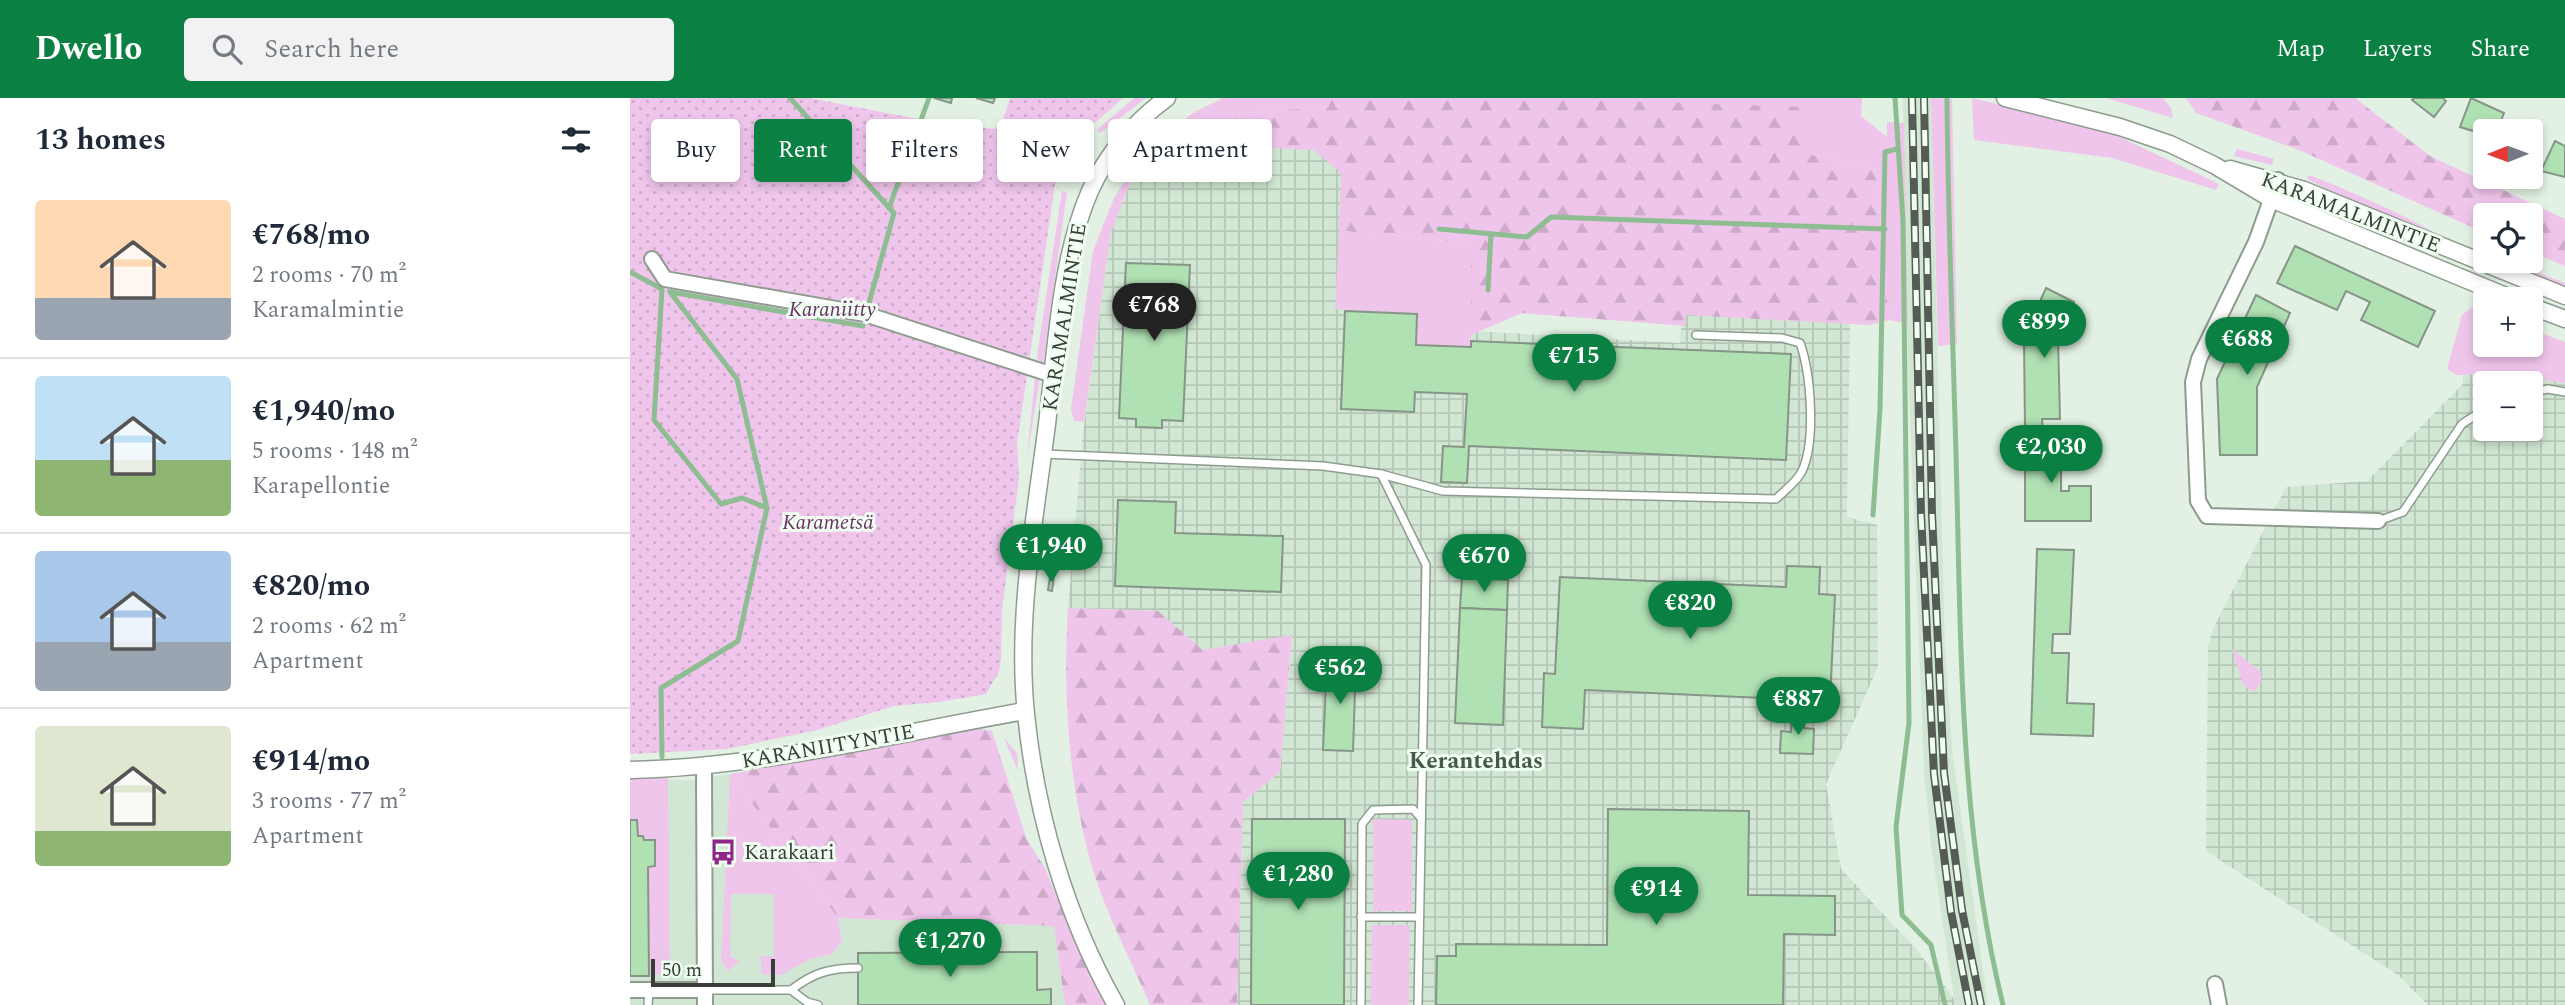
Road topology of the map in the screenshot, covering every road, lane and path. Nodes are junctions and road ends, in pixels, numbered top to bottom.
1 (1167, 98) edge
2 (2005, 98) edge
3 (2214, 165) junction
4 (2278, 180) junction
5 (2271, 199) junction
6 (652, 259) dead end
7 (2484, 287) edge
8 (2565, 296) edge
9 (2543, 311) edge
10 (2565, 319) edge
11 (1696, 335) dead end
12 (1053, 375) junction
13 (2543, 391) edge
14 (2565, 392) edge
15 (2473, 417) edge
16 (1043, 454) junction
17 (1381, 474) junction
18 (2378, 521) joint
19 (1026, 711) junction
20 (704, 768) junction
21 (630, 770) edge
22 (1421, 818) junction
23 (1361, 917) junction
24 (1419, 917) junction
25 (858, 968) dead end
26 (2215, 984) dead end
27 (630, 990) edge
28 (705, 990) junction
29 (791, 990) junction
30 (648, 998) edge
31 (705, 1005) edge
32 (818, 1005) edge
33 (1116, 1005) edge
34 (1361, 1005) edge
35 (1418, 1005) edge
36 (2219, 1005) edge

1 - 12 street, KARAMALMINTIE
2 - 3 street, KARAMALMINTIE
3 - 4 street, KARAMALMINTIE
3 - 5 street, KARAMALMINTIE
4 - 5 street
4 - 8 street, KARAMALMINTIE
5 - 7 street, KARAMALMINTIE
5 - 18 street
6 - 12 street
9 - 10 street
11 - 17 lane
12 - 16 street, KARAMALMINTIE
13 - 14 lane
15 - 18 lane
16 - 17 lane
16 - 19 street, KARAMALMINTIE
17 - 22 lane
19 - 20 street, KARANIITYNTIE
19 - 33 street, KARAMALMINTIE
20 - 21 street, KARANIITYNTIE
20 - 28 street
22 - 23 lane
22 - 24 lane
23 - 24 lane
23 - 34 lane
24 - 35 lane
25 - 29 lane
26 - 36 street
27 - 30 street
28 - 29 lane
28 - 30 street
28 - 31 street
29 - 32 lane

